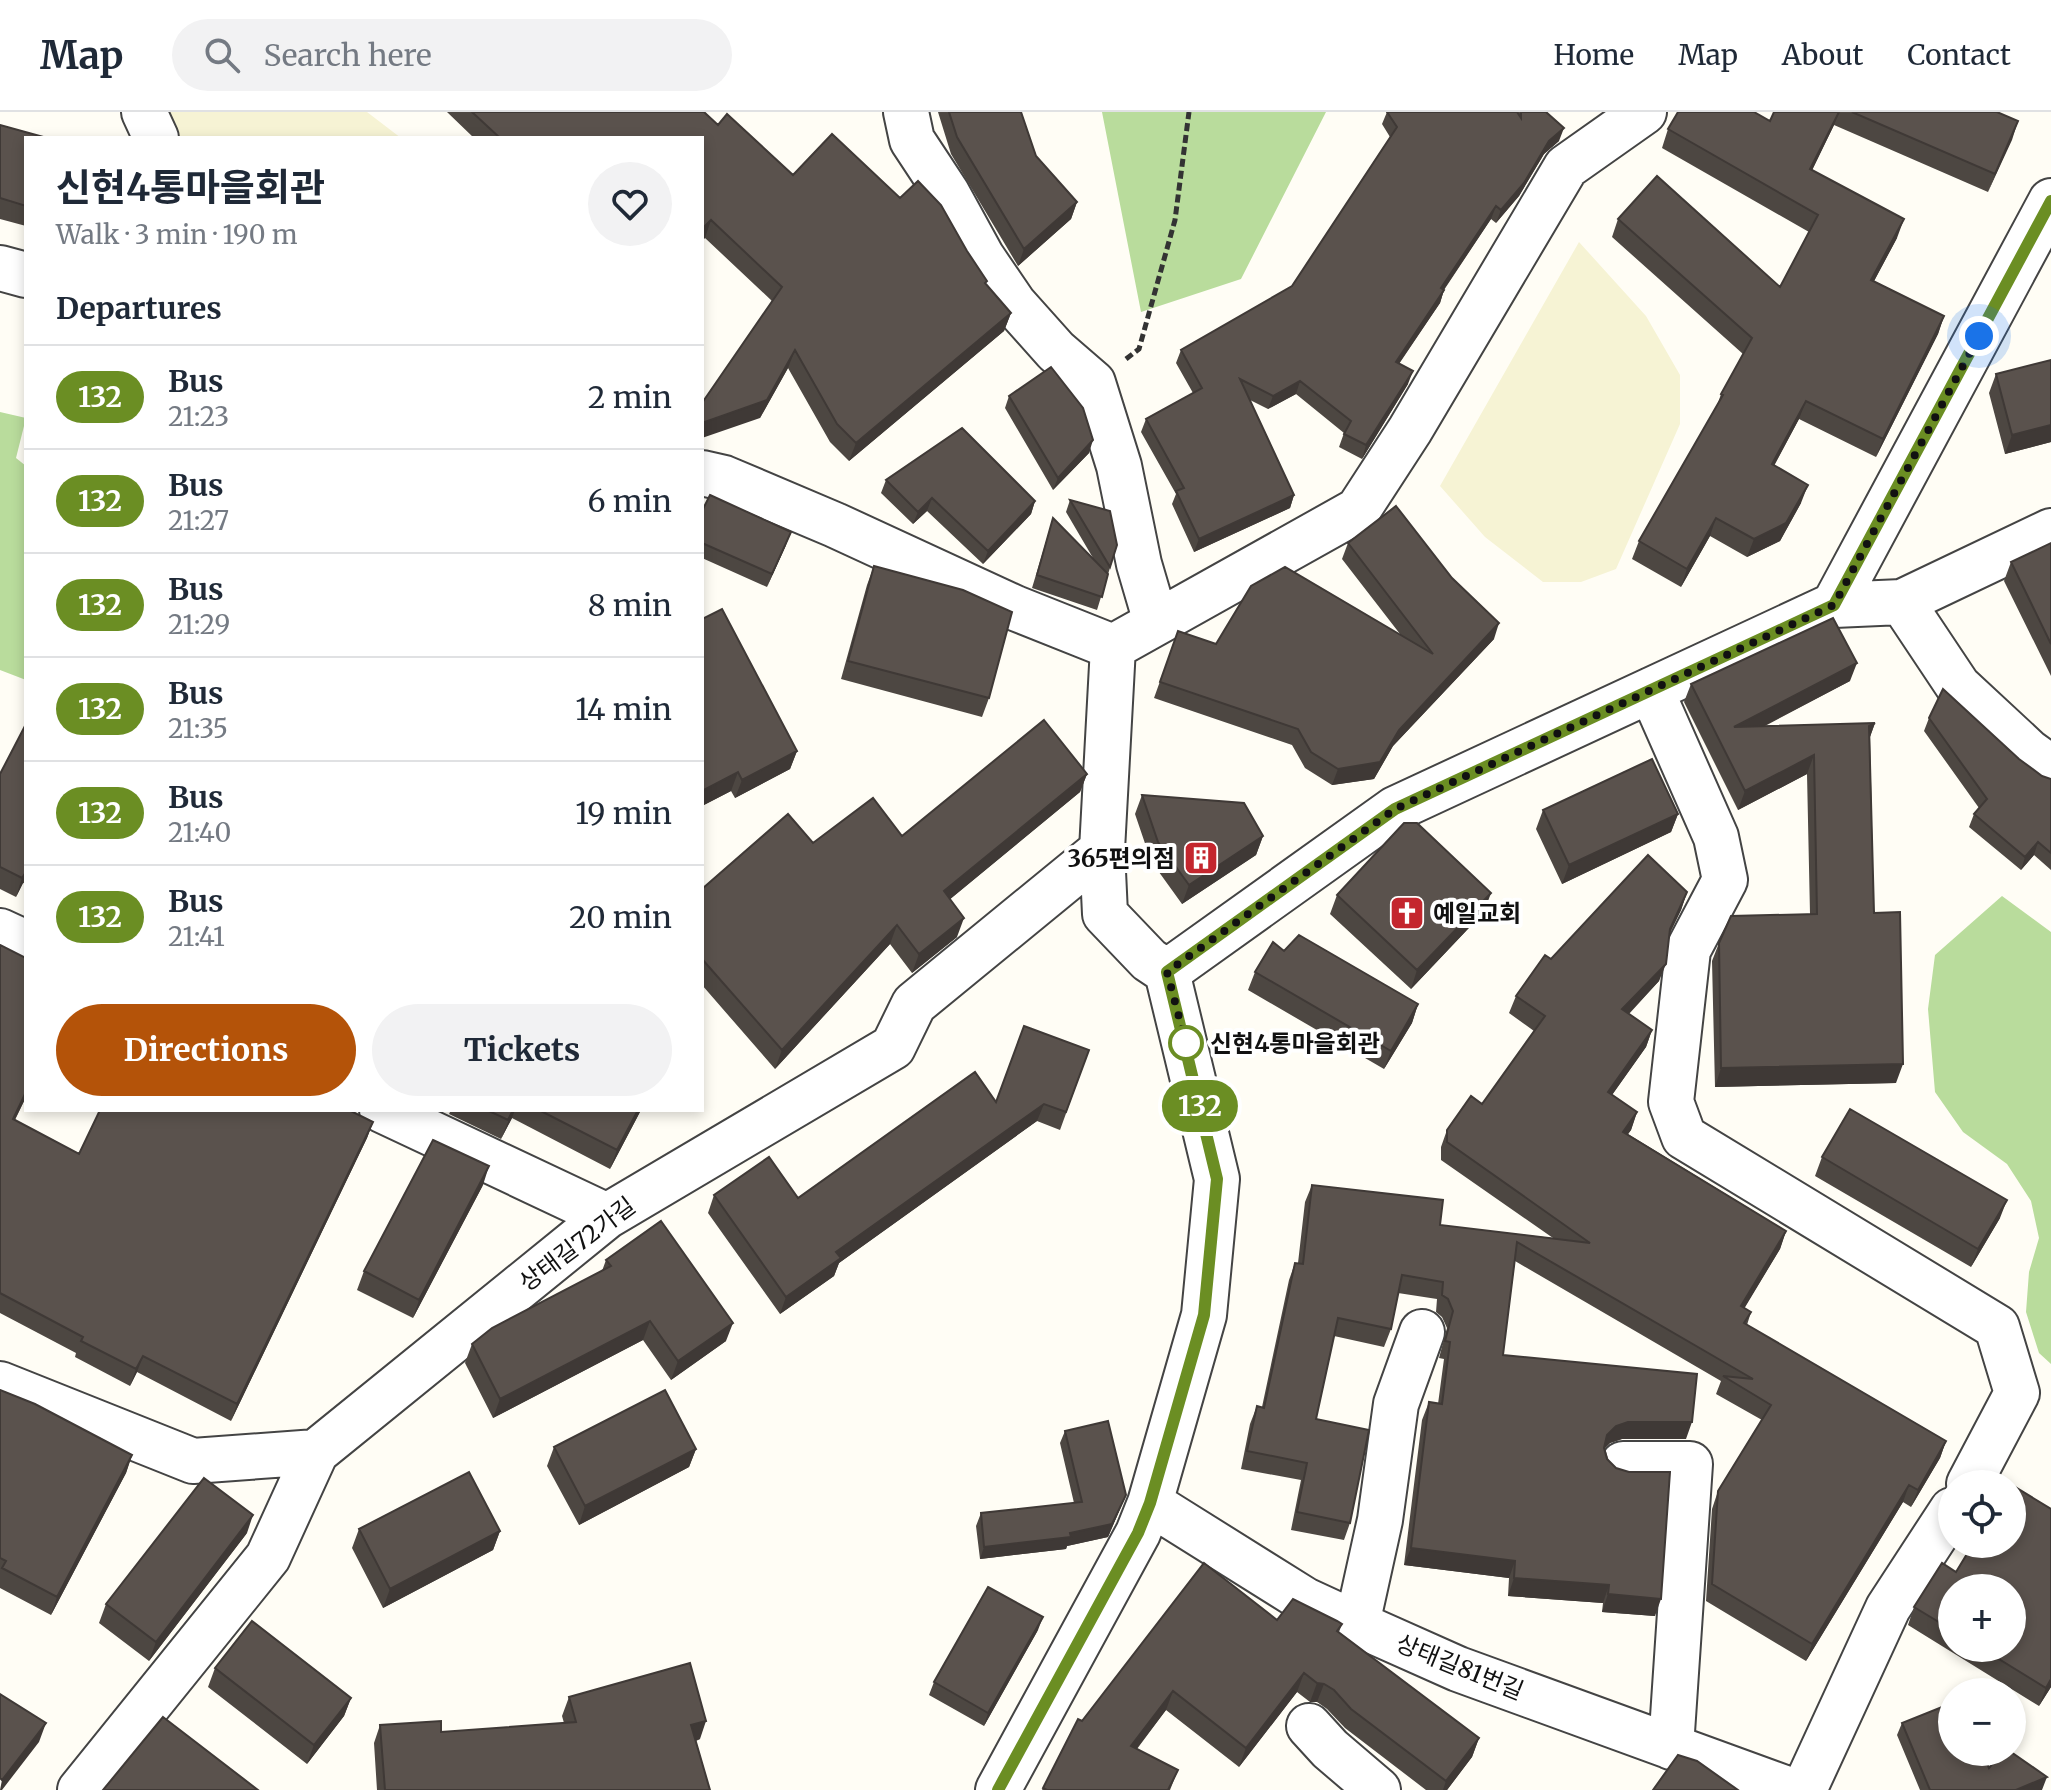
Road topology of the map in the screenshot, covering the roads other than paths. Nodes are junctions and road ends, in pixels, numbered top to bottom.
1 (144, 112) edge
2 (906, 112) edge
3 (1644, 112) edge
4 (155, 136) edge
5 (2051, 201) edge
6 (0, 268) edge
7 (24, 274) edge
8 (704, 473) edge
9 (2051, 531) edge
10 (1902, 602) junction
11 (1834, 605) junction
12 (1156, 622) junction
13 (1113, 647) junction
14 (1651, 690) junction
15 (2051, 768) edge
16 (1102, 850) junction
17 (0, 931) edge
18 (24, 942) edge
19 (1167, 972) junction
20 (386, 1112) edge
21 (607, 1216) junction
22 (1422, 1332) dead end
23 (0, 1384) edge
24 (316, 1452) junction
25 (1623, 1464) dead end
26 (1976, 1470) edge
27 (1150, 1503) junction
28 (1938, 1531) edge
29 (1357, 1624) junction
30 (1309, 1726) dead end
31 (1671, 1747) junction
32 (80, 1790) edge
33 (998, 1790) edge
34 (1378, 1790) edge
35 (1790, 1790) edge
36 (1804, 1790) edge

1 - 4 street
2 - 12 street
3 - 12 street
5 - 11 street
6 - 7 street
8 - 13 street
9 - 10 street
10 - 11 street
10 - 15 street
11 - 14 street
12 - 13 street
13 - 16 street
14 - 19 street
14 - 26 street
16 - 19 street
16 - 21 street, 상태길72가길
17 - 18 street
19 - 27 street
20 - 21 street
21 - 24 street, 상태길72가길
22 - 29 street
23 - 24 street
24 - 32 street
25 - 31 street
27 - 29 street, 상태길81번길
27 - 33 street
28 - 36 street
29 - 31 street, 상태길81번길
30 - 34 street
31 - 35 street, 상태길81번길

